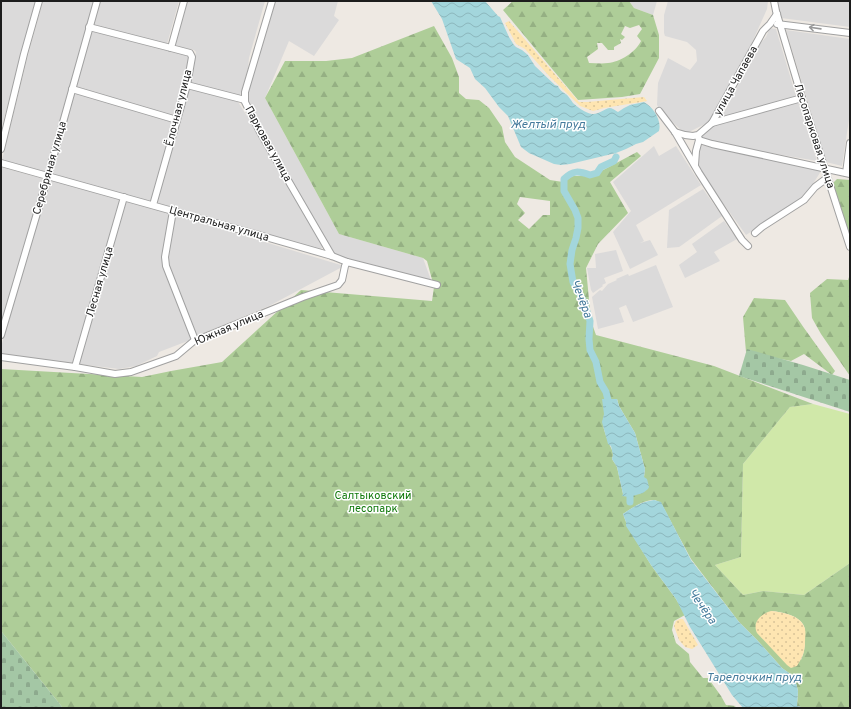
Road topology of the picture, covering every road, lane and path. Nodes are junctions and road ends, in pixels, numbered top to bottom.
1 (39, 1) edge
2 (97, 1) edge
3 (184, 1) edge
4 (272, 1) edge
5 (774, 1) edge
6 (777, 14) junction
7 (770, 24) junction
8 (780, 24) junction
9 (89, 27) junction
10 (850, 33) edge
11 (172, 48) junction
12 (187, 85) junction
13 (72, 89) junction
14 (802, 98) junction
15 (245, 100) junction
16 (660, 111) dead end
17 (177, 120) junction
18 (712, 123) junction
19 (675, 132) junction
20 (699, 138) junction
21 (850, 143) edge
22 (1, 149) edge
23 (1, 163) edge
24 (695, 166) junction
25 (824, 168) junction
26 (848, 173) edge
27 (48, 176) junction
28 (827, 178) junction
29 (124, 197) junction
30 (153, 205) junction
31 (173, 211) junction
32 (755, 233) dead end
33 (748, 246) dead end
34 (850, 247) edge
35 (332, 256) junction
36 (347, 262) junction
37 (437, 285) dead end
38 (1, 335) edge
39 (195, 340) junction
40 (1, 357) edge
41 (75, 367) junction

1 - 22 street
2 - 9 street, Серебряная улица
3 - 11 street
4 - 15 street, Парковая улица
5 - 6 street, Лесопарковая улица
6 - 7 street, улица Чапаева
6 - 8 street, Лесопарковая улица
7 - 8 street
7 - 18 street, улица Чапаева
10 -> 8 street
8 - 14 street, Лесопарковая улица
9 - 11 street
9 - 13 street, Серебряная улица
11 - 12 street, Ёлочная улица
12 - 15 street
12 - 17 street, Ёлочная улица
13 - 17 street
13 - 27 street, Серебряная улица
14 - 18 street
14 - 25 street, Лесопарковая улица
15 - 35 street, Парковая улица
16 - 19 street
17 - 30 street, Ёлочная улица
18 - 20 street, улица Чапаева
19 - 20 street
19 - 24 street
20 - 24 street
20 - 25 street
21 - 26 street
23 - 27 street, Центральная улица
24 - 33 street
25 - 26 street
25 - 28 street, Лесопарковая улица
27 - 29 street, Центральная улица
27 - 38 street, Серебряная улица
28 - 32 street
28 - 34 street, Лесопарковая улица
29 - 30 street, Центральная улица
29 - 41 street, Лесная улица
30 - 31 street, Центральная улица
31 - 35 street, Центральная улица
31 - 39 street
35 - 36 street, Центральная улица
36 - 37 street, Центральная улица
36 - 39 street, Южная улица
39 - 41 street, Южная улица
40 - 41 street, Южная улица

